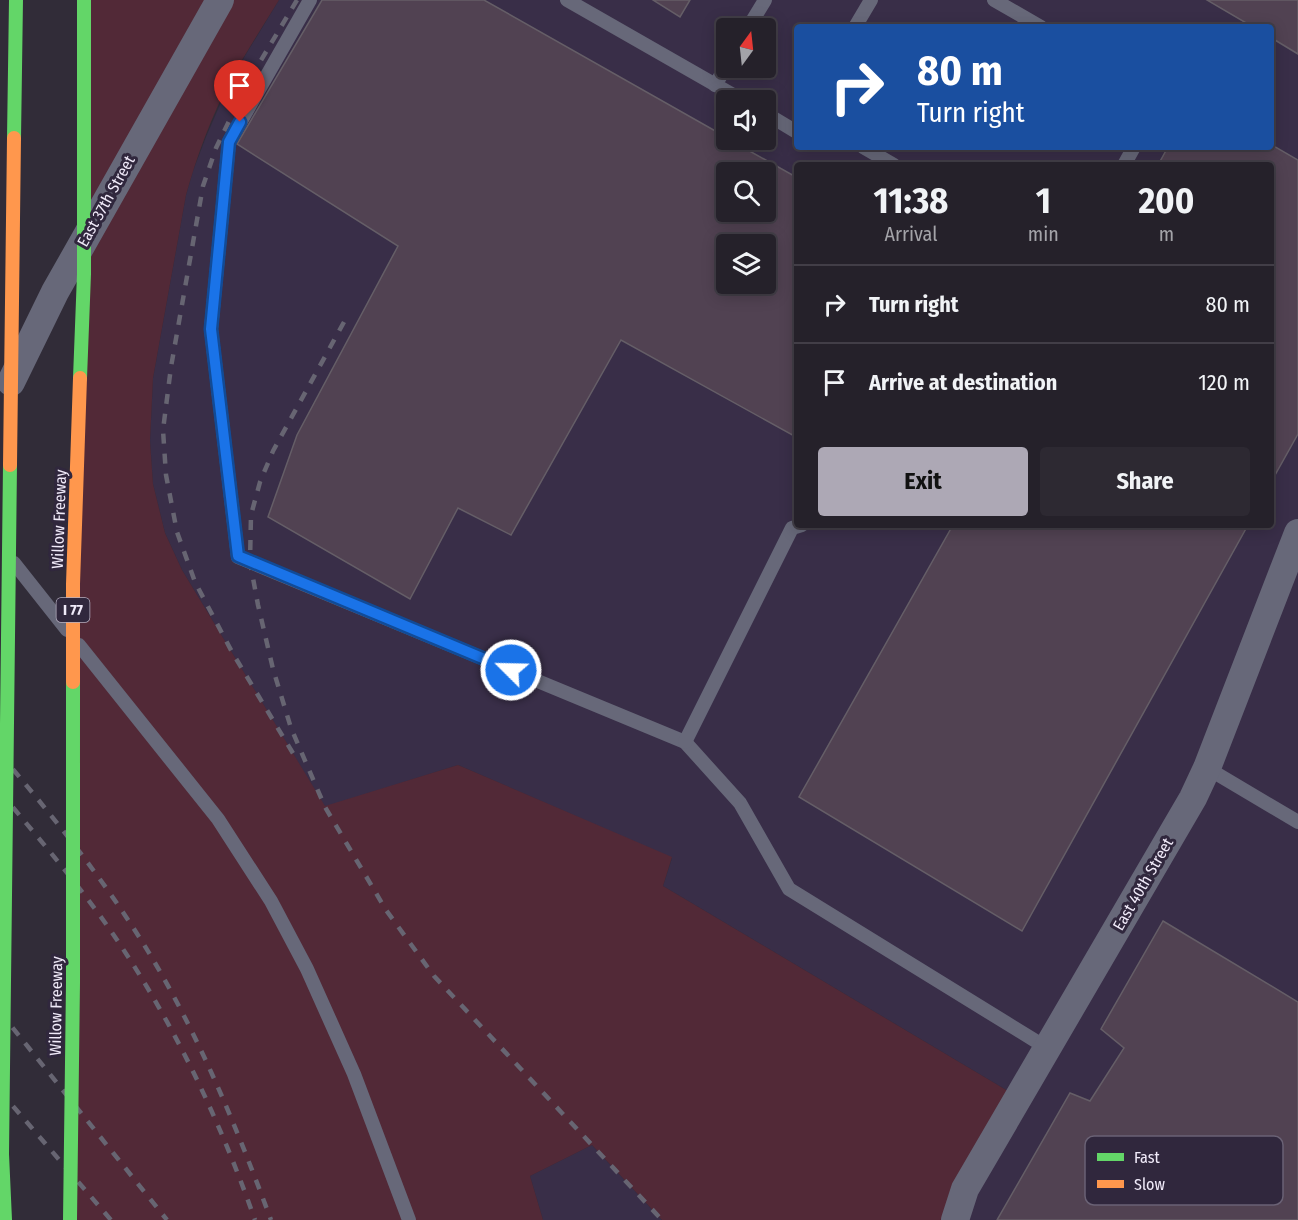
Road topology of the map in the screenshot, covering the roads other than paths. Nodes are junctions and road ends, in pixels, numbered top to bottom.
1 (16, 0) edge
2 (84, 0) edge
3 (220, 0) edge
4 (310, 0) edge
5 (567, 0) edge
6 (765, 0) edge
7 (871, 0) edge
8 (994, 0) edge
9 (754, 18) edge
10 (857, 24) edge
11 (1036, 24) edge
12 (719, 78) edge
13 (715, 85) junction
14 (724, 90) edge
15 (776, 120) edge
16 (794, 130) edge
17 (868, 150) edge
18 (889, 162) edge
19 (0, 405) edge
20 (794, 527) edge
21 (1298, 533) edge
22 (0, 545) edge
23 (685, 742) junction
24 (1207, 768) junction
25 (1298, 822) edge
26 (1047, 1048) junction
27 (5, 1220) edge
28 (70, 1220) edge
29 (409, 1220) edge
30 (954, 1220) edge

1 - 27 highway, bridge
2 - 28 highway, Willow Freeway / I 77, bridge
3 - 19 street, East 37th Street
4 - 23 lane
5 - 13 lane
6 - 9 lane
7 - 10 lane
8 - 11 lane
12 - 13 lane
13 - 14 lane
15 - 16 lane
17 - 18 lane
20 - 23 lane
21 - 24 street, East 40th Street
22 - 29 lane
23 - 26 lane
24 - 25 lane
24 - 26 street, East 40th Street
26 - 30 street, East 40th Street

